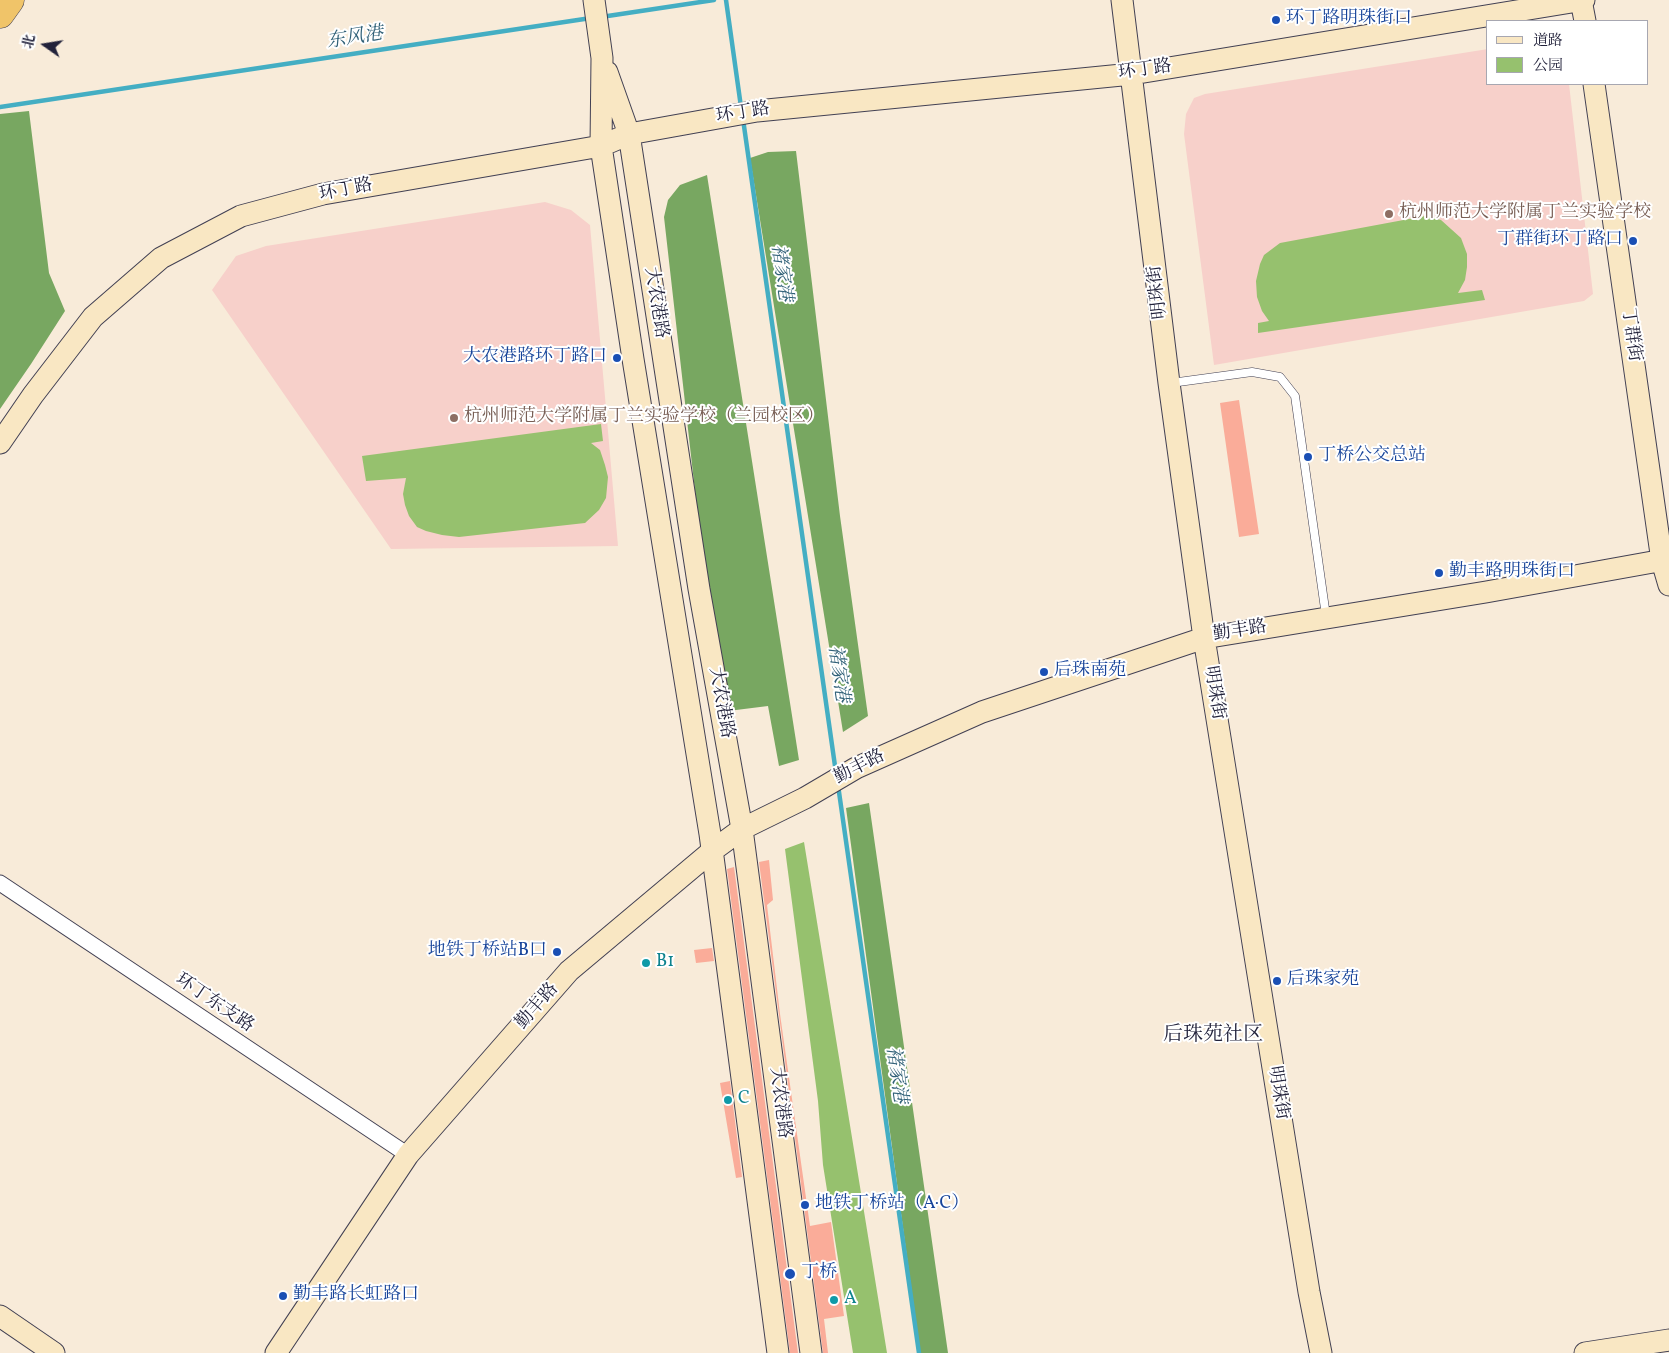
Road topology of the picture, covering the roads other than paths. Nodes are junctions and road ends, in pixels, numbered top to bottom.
1 (10, 0) edge
2 (594, 0) edge
3 (1122, 0) edge
4 (1582, 0) edge
5 (0, 14) edge
6 (1584, 20) edge
7 (602, 58) junction
8 (1132, 74) junction
9 (1594, 85) edge
10 (629, 134) junction
11 (601, 146) junction
12 (1170, 383) junction
13 (0, 443) edge
14 (1666, 560) edge
15 (1669, 585) edge
16 (1326, 618) junction
17 (1204, 638) junction
18 (742, 829) junction
19 (712, 851) junction
20 (0, 883) edge
21 (408, 1155) junction
22 (0, 1316) edge
23 (1669, 1340) edge
24 (54, 1353) edge
25 (276, 1353) edge
26 (778, 1353) edge
27 (811, 1353) edge
28 (1321, 1353) edge
29 (1585, 1353) edge

1 - 5 highway
2 - 7 main road, 大农港路
3 - 8 main road, 明珠街
4 - 6 main road
4 - 8 main road, 环丁路
7 - 10 main road, 大农港路
7 - 11 main road, 大农港路
8 - 10 main road, 环丁路
8 - 12 main road, 明珠街
9 - 14 main road, 丁群街
10 - 11 main road, 环丁路
10 - 18 main road, 大农港路
11 - 13 main road, 环丁路
11 - 19 main road, 大农港路
12 - 16 lane
12 - 17 main road, 明珠街
14 - 15 main road, 丁群街
14 - 16 main road, 勤丰路
16 - 17 main road, 勤丰路
17 - 18 main road, 勤丰路
17 - 28 main road, 明珠街
18 - 19 main road, 勤丰路
18 - 27 main road, 大农港路
19 - 21 main road, 勤丰路
19 - 26 main road, 大农港路
20 - 21 street, 环丁东支路
21 - 25 main road, 勤丰路
22 - 24 main road
23 - 29 main road

